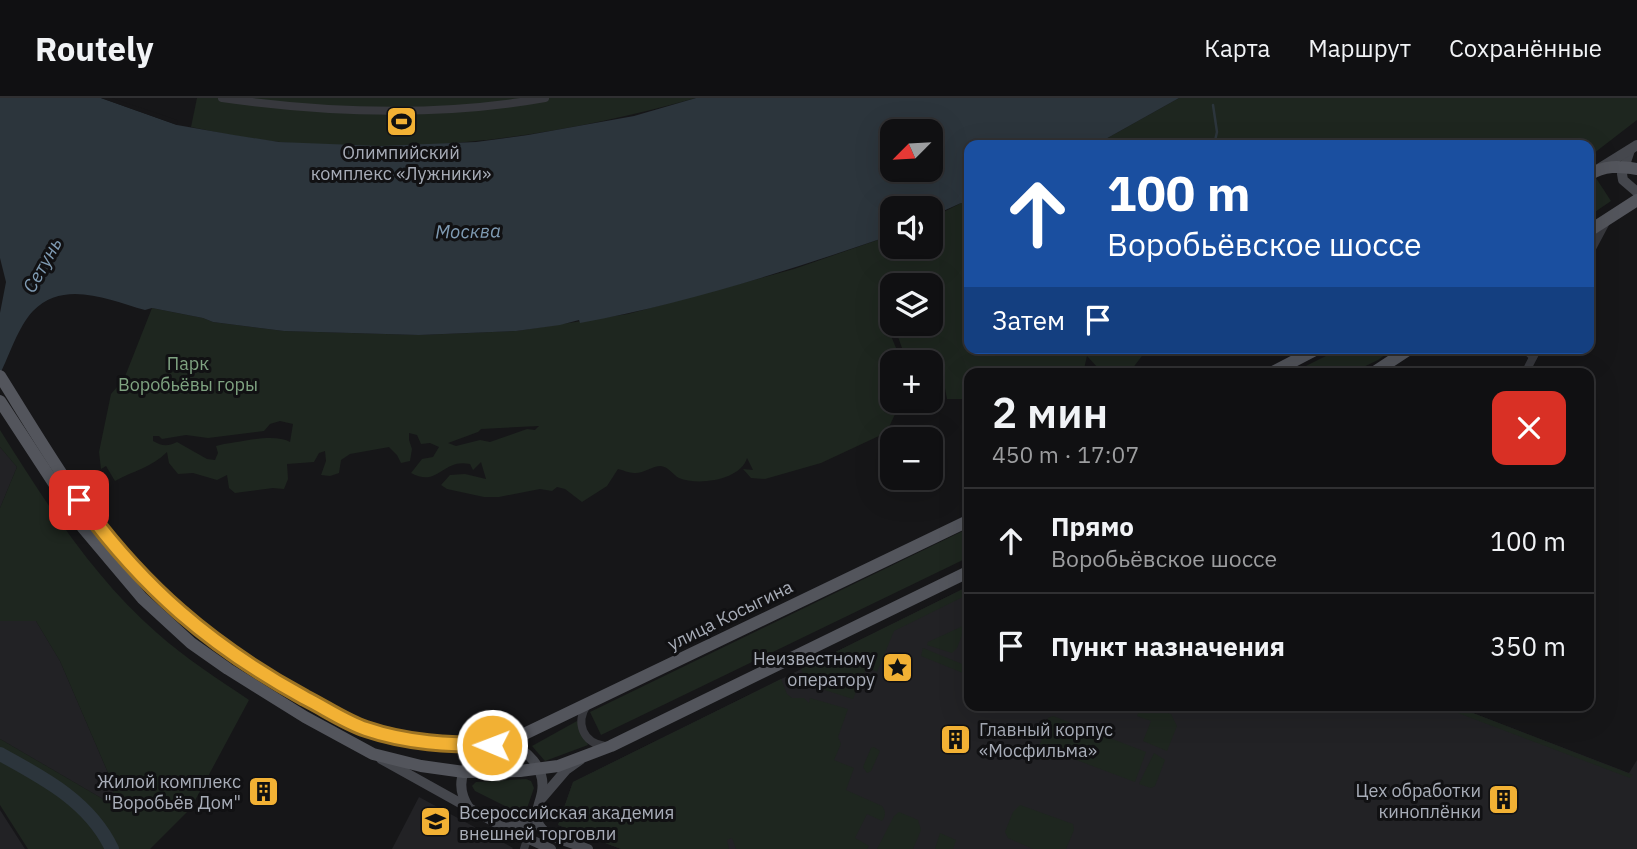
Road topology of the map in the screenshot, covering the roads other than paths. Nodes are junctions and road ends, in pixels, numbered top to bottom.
1 (222, 98) edge
2 (545, 98) edge
3 (1633, 148) edge
4 (1630, 168) edge
5 (1595, 172) edge
6 (1637, 192) edge
7 (1637, 200) edge
8 (1607, 219) junction
9 (1594, 228) edge
10 (1594, 244) edge
11 (1307, 354) edge
12 (1402, 354) edge
13 (1530, 354) edge
14 (1535, 354) edge
15 (1533, 357) junction
16 (1281, 368) edge
17 (1381, 368) edge
18 (1528, 368) edge
19 (3, 380) edge
20 (0, 401) edge
21 (964, 523) edge
22 (964, 573) edge
23 (589, 702) junction
24 (352, 723) junction
25 (341, 736) junction
26 (499, 744) junction
27 (611, 746) junction
28 (373, 754) junction
29 (583, 758) junction
30 (538, 769) junction
31 (464, 772) junction
32 (539, 805) junction
33 (470, 809) junction
34 (505, 828) junction
35 (525, 844) edge
36 (551, 849) edge
37 (588, 849) edge

1 - 2 street
3 - 4 main road
3 - 5 main road
4 - 5 main road
4 - 6 main road
7 - 8 main road
8 - 9 main road
8 - 10 street
11 - 16 main road
12 - 17 main road
13 - 15 street
14 - 15 street
15 - 18 street
19 - 24 main road, улица Косыгина
20 - 25 main road
21 - 23 main road, улица Косыгина
22 - 27 main road
23 - 26 main road, улица Косыгина
23 - 27 street
24 - 25 main road
24 - 26 main road, улица Косыгина
25 - 28 main road
26 - 30 main road
26 - 31 main road, улица Косыгина
27 - 29 main road
28 - 31 main road
28 - 33 main road
29 - 30 main road
29 - 32 main road
30 - 31 main road
30 - 32 main road
31 - 33 main road
32 - 34 main road
32 - 35 street
32 - 37 main road
33 - 34 main road
34 - 35 main road
35 - 36 main road

